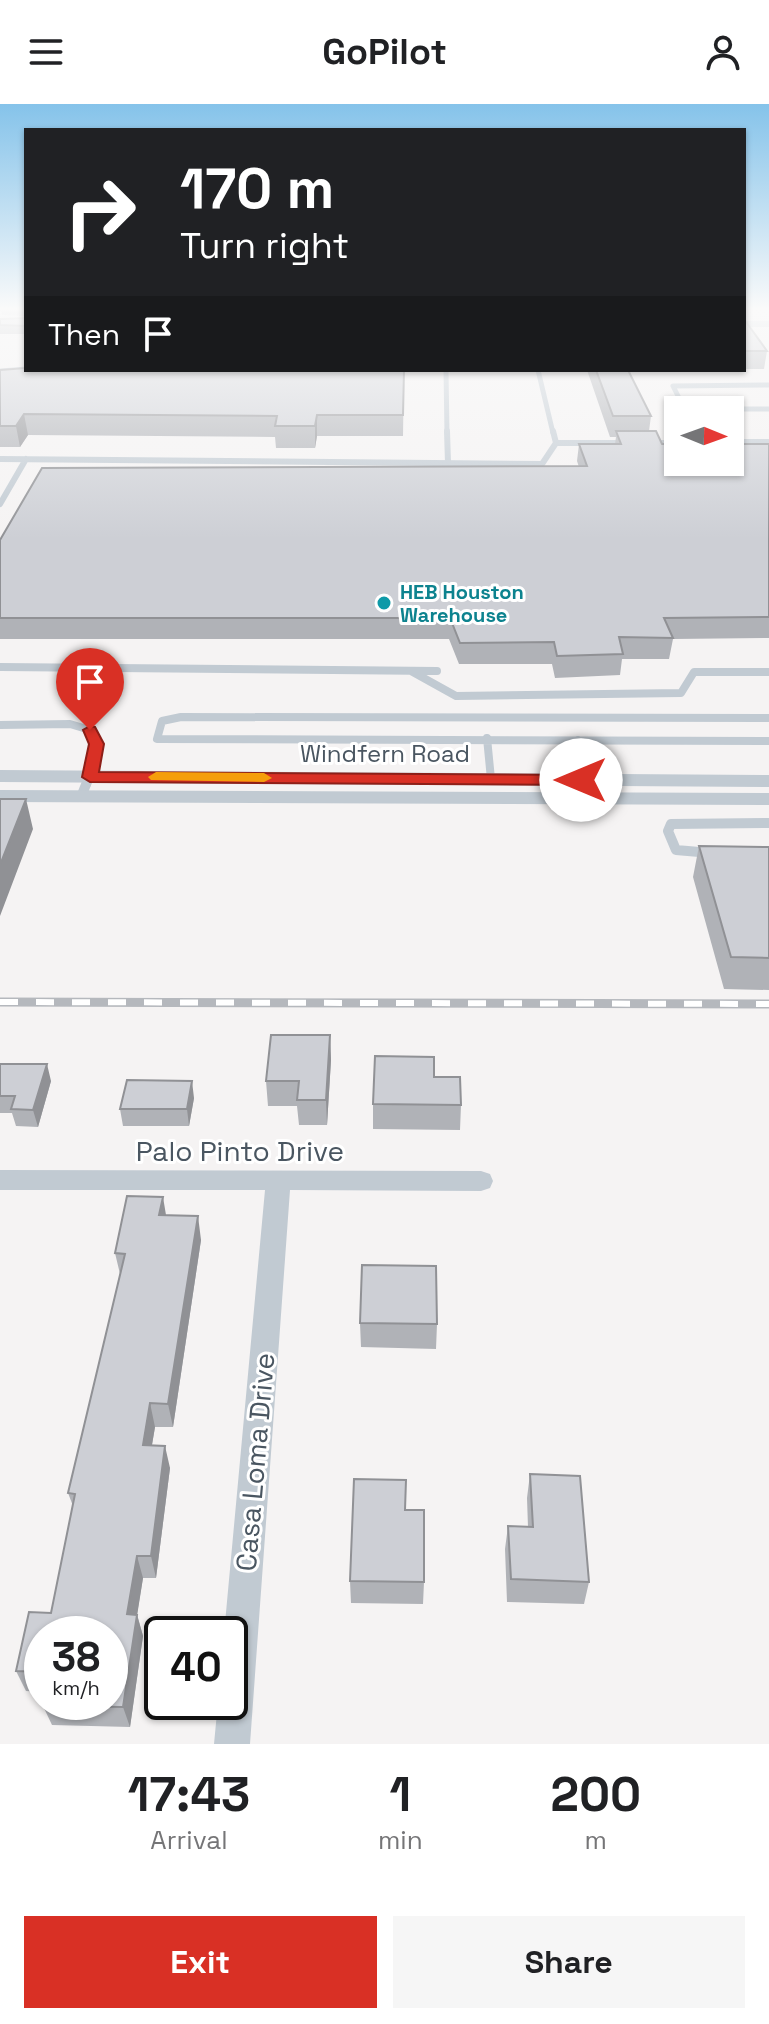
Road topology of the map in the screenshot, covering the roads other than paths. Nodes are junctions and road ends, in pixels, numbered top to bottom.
1 (446, 386) edge
2 (542, 386) edge
3 (744, 409) edge
4 (769, 409) edge
5 (744, 442) edge
6 (769, 442) edge
7 (556, 443) junction
8 (664, 443) edge
9 (0, 459) edge
10 (26, 459) junction
11 (448, 463) junction
12 (0, 504) edge
13 (0, 667) edge
14 (409, 671) junction
15 (437, 671) dead end
16 (769, 672) edge
17 (769, 718) edge
18 (0, 725) edge
19 (487, 738) junction
20 (578, 740) junction
21 (769, 741) edge
22 (0, 776) edge
23 (491, 779) junction
24 (769, 781) edge
25 (86, 787) junction
26 (582, 789) junction
27 (0, 796) edge
28 (769, 799) edge
29 (769, 823) edge
30 (724, 853) edge
31 (0, 1180) edge
32 (278, 1181) junction
33 (481, 1181) dead end
34 (232, 1744) edge

1 - 11 lane
2 - 7 lane
3 - 4 lane
5 - 6 lane
7 - 8 lane
7 - 11 lane
9 - 10 lane
10 - 11 lane
10 - 12 lane
13 - 14 lane
14 - 15 lane
14 - 16 lane
17 - 19 lane
18 - 25 lane
19 - 20 lane
19 - 23 lane
20 - 21 lane
20 - 26 lane
22 - 25 street, Windfern Road
23 - 25 street, Windfern Road
23 - 26 street, Windfern Road
24 - 26 street, Windfern Road
25 - 26 street, Windfern Road
25 - 27 street, Windfern Road
26 - 28 street, Windfern Road
29 - 30 lane
31 - 32 street, Palo Pinto Drive
32 - 33 street, Palo Pinto Drive
32 - 34 street, Casa Loma Drive

